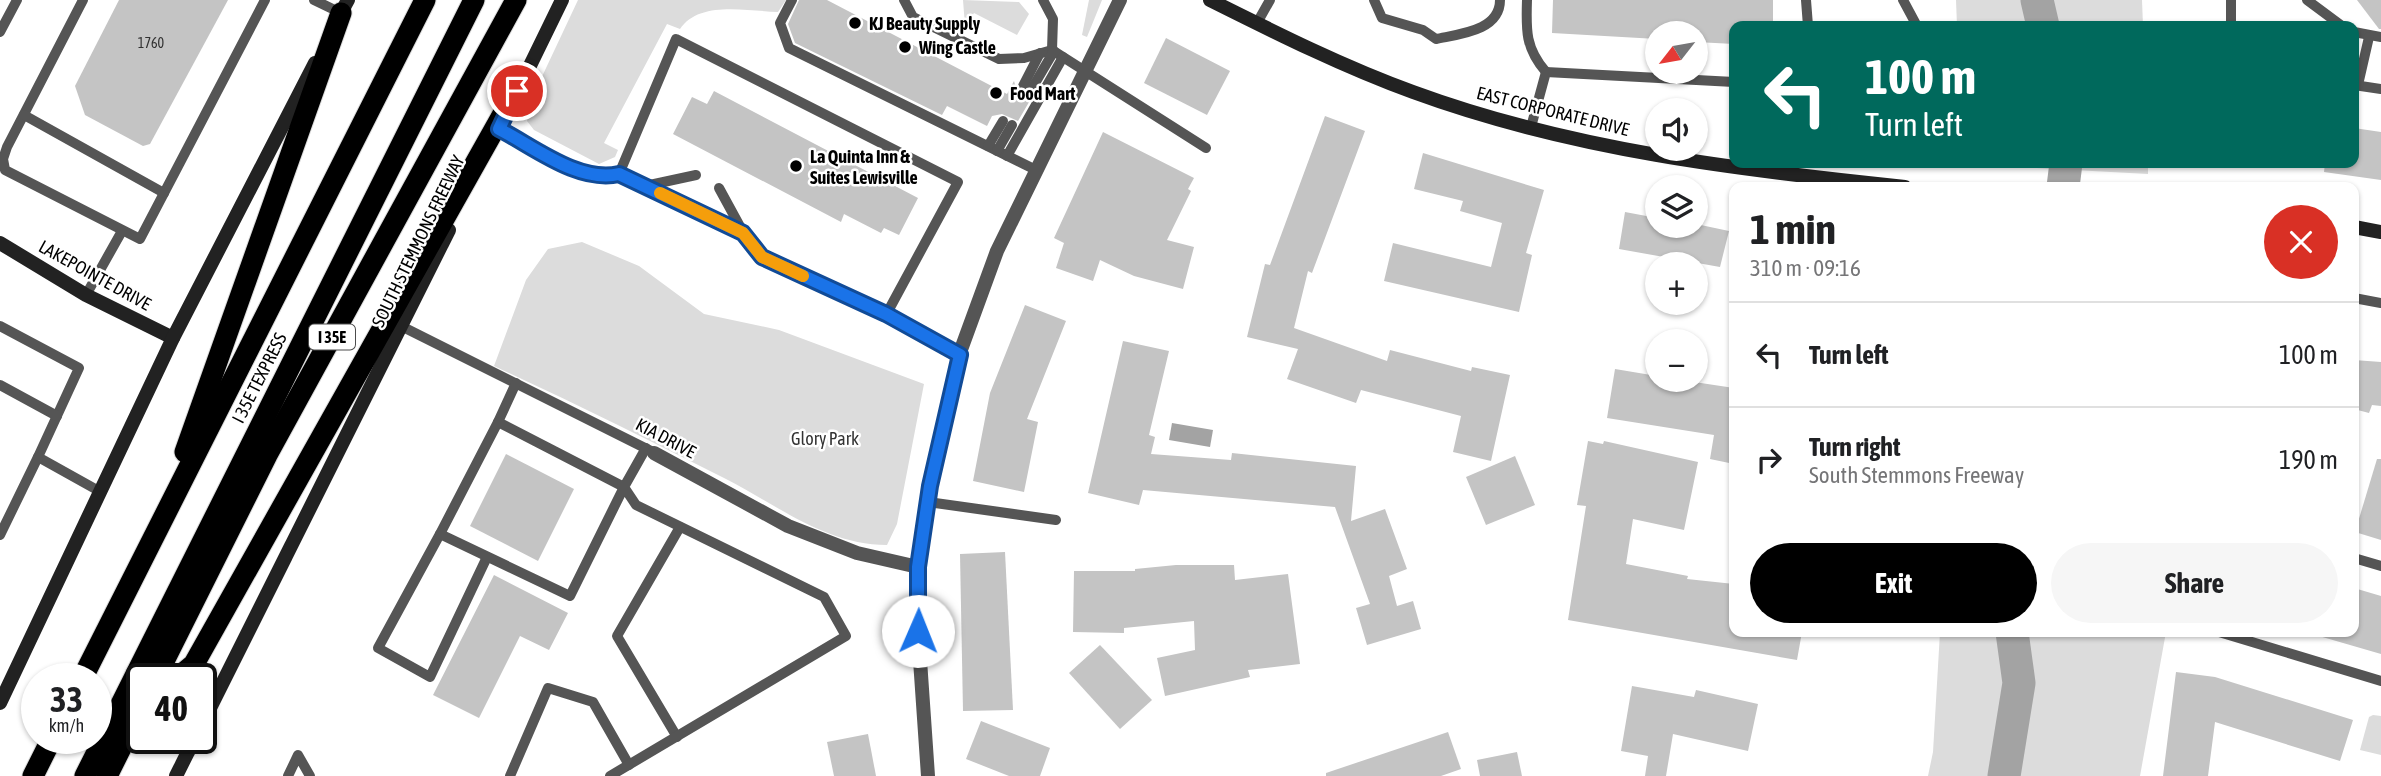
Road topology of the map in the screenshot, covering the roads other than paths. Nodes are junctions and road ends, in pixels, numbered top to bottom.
1 (17, 0) edge
2 (83, 0) edge
3 (265, 0) edge
4 (313, 0) edge
5 (425, 0) edge
6 (474, 0) edge
7 (516, 0) edge
8 (562, 0) edge
9 (792, 0) edge
10 (904, 0) edge
11 (1043, 0) edge
12 (1120, 0) edge
13 (1210, 0) edge
14 (1270, 0) edge
15 (1374, 0) edge
16 (1500, 0) edge
17 (1527, 0) edge
18 (1806, 0) edge
19 (1903, 0) edge
20 (2231, 0) edge
21 (2307, 0) edge
22 (344, 6) edge
23 (1808, 21) edge
24 (1914, 21) edge
25 (2231, 21) edge
26 (2335, 21) edge
27 (1257, 23) junction
28 (0, 32) edge
29 (2359, 34) edge
30 (2369, 37) junction
31 (2381, 37) edge
32 (1056, 52) junction
33 (1040, 53) junction
34 (1084, 71) junction
35 (1546, 72) junction
36 (526, 73) junction
37 (2359, 74) edge
38 (1729, 82) edge
39 (2359, 85) edge
40 (2381, 89) edge
41 (24, 115) junction
42 (1008, 123) dead end
43 (1531, 127) junction
44 (499, 129) junction
45 (1206, 148) dead end
46 (997, 151) junction
47 (1729, 162) edge
48 (1801, 169) edge
49 (1036, 170) junction
50 (619, 174) junction
51 (3, 175) edge
52 (696, 176) dead end
53 (1876, 182) edge
54 (645, 186) junction
55 (719, 188) dead end
56 (164, 192) junction
57 (2359, 227) edge
58 (122, 230) junction
59 (2381, 232) edge
60 (743, 233) junction
61 (0, 243) edge
62 (86, 295) junction
63 (2359, 299) edge
64 (2381, 303) edge
65 (886, 314) junction
66 (0, 326) edge
67 (401, 326) junction
68 (173, 338) junction
69 (960, 355) junction
70 (516, 383) junction
71 (0, 385) edge
72 (57, 416) junction
73 (498, 422) junction
74 (650, 451) junction
75 (38, 457) junction
76 (624, 487) junction
77 (99, 491) junction
78 (928, 502) junction
79 (1056, 520) dead end
80 (680, 527) junction
81 (440, 534) junction
82 (0, 535) edge
83 (154, 540) junction
84 (487, 557) junction
85 (2359, 559) edge
86 (2381, 566) edge
87 (918, 567) junction
88 (2236, 637) edge
89 (90, 663) edge
90 (163, 663) edge
91 (195, 663) edge
92 (2381, 681) edge
93 (217, 694) edge
94 (0, 702) edge
95 (677, 737) junction
96 (126, 738) edge
97 (44, 754) edge
98 (187, 754) edge
99 (629, 765) junction
100 (33, 776) edge
101 (86, 776) edge
102 (107, 776) edge
103 (176, 776) edge
104 (288, 776) edge
105 (310, 776) edge
106 (510, 776) edge
107 (610, 776) edge
108 (928, 776) edge

1 - 28 lane
2 - 41 lane
3 - 56 lane
4 - 22 lane
5 - 83 highway
6 - 101 highway, I 35E TEXPRESS
7 - 90 highway, SOUTH STEMMONS FREEWAY / I 35E
8 - 36 main road, SOUTH STEMMONS FREEWAY
9 - 46 lane
10 - 33 lane
11 - 32 lane
12 - 34 street
13 - 27 main road, EAST CORPORATE DRIVE
14 - 27 lane
15 - 16 lane
17 - 35 lane
18 - 23 lane
19 - 24 lane
20 - 25 lane
21 - 26 lane
22 - 68 main road
22 - 83 highway
27 - 43 main road, EAST CORPORATE DRIVE
29 - 30 lane
30 - 31 lane
30 - 37 lane
32 - 33 lane
32 - 33 lane
32 - 34 lane
32 - 46 lane
34 - 45 lane
34 - 49 street
35 - 38 lane
35 - 43 lane
36 - 44 main road, SOUTH STEMMONS FREEWAY
36 - 91 highway
39 - 40 lane
41 - 51 lane
41 - 56 lane
42 - 46 lane
43 - 47 main road, EAST CORPORATE DRIVE
44 - 50 lane
44 - 67 main road, SOUTH STEMMONS FREEWAY
46 - 49 lane
48 - 53 main road, EAST CORPORATE DRIVE
49 - 69 street
50 - 54 lane
50 - 65 lane
51 - 58 lane
52 - 54 lane
54 - 60 lane
55 - 60 lane
56 - 58 lane
57 - 59 main road
58 - 62 lane
60 - 65 lane
61 - 62 main road, LAKEPOINTE DRIVE
62 - 68 main road, LAKEPOINTE DRIVE
63 - 64 lane
65 - 69 lane
66 - 72 lane
67 - 70 lane, KIA DRIVE
67 - 93 main road, SOUTH STEMMONS FREEWAY
68 - 77 main road
69 - 78 street
70 - 73 lane
70 - 74 lane, KIA DRIVE
71 - 72 lane
72 - 75 lane
73 - 76 lane
73 - 81 lane
74 - 76 lane
74 - 87 street, KIA DRIVE
75 - 77 lane
75 - 82 lane
76 - 80 lane
76 - 84 lane
77 - 94 main road
78 - 79 lane
78 - 87 street
80 - 95 lane
80 - 95 lane
81 - 84 lane
81 - 84 lane
83 - 89 highway
85 - 86 lane
87 - 108 street
88 - 92 lane
95 - 99 lane
96 - 102 highway
97 - 100 highway
98 - 103 main road
99 - 106 lane
99 - 107 lane
104 - 105 lane

